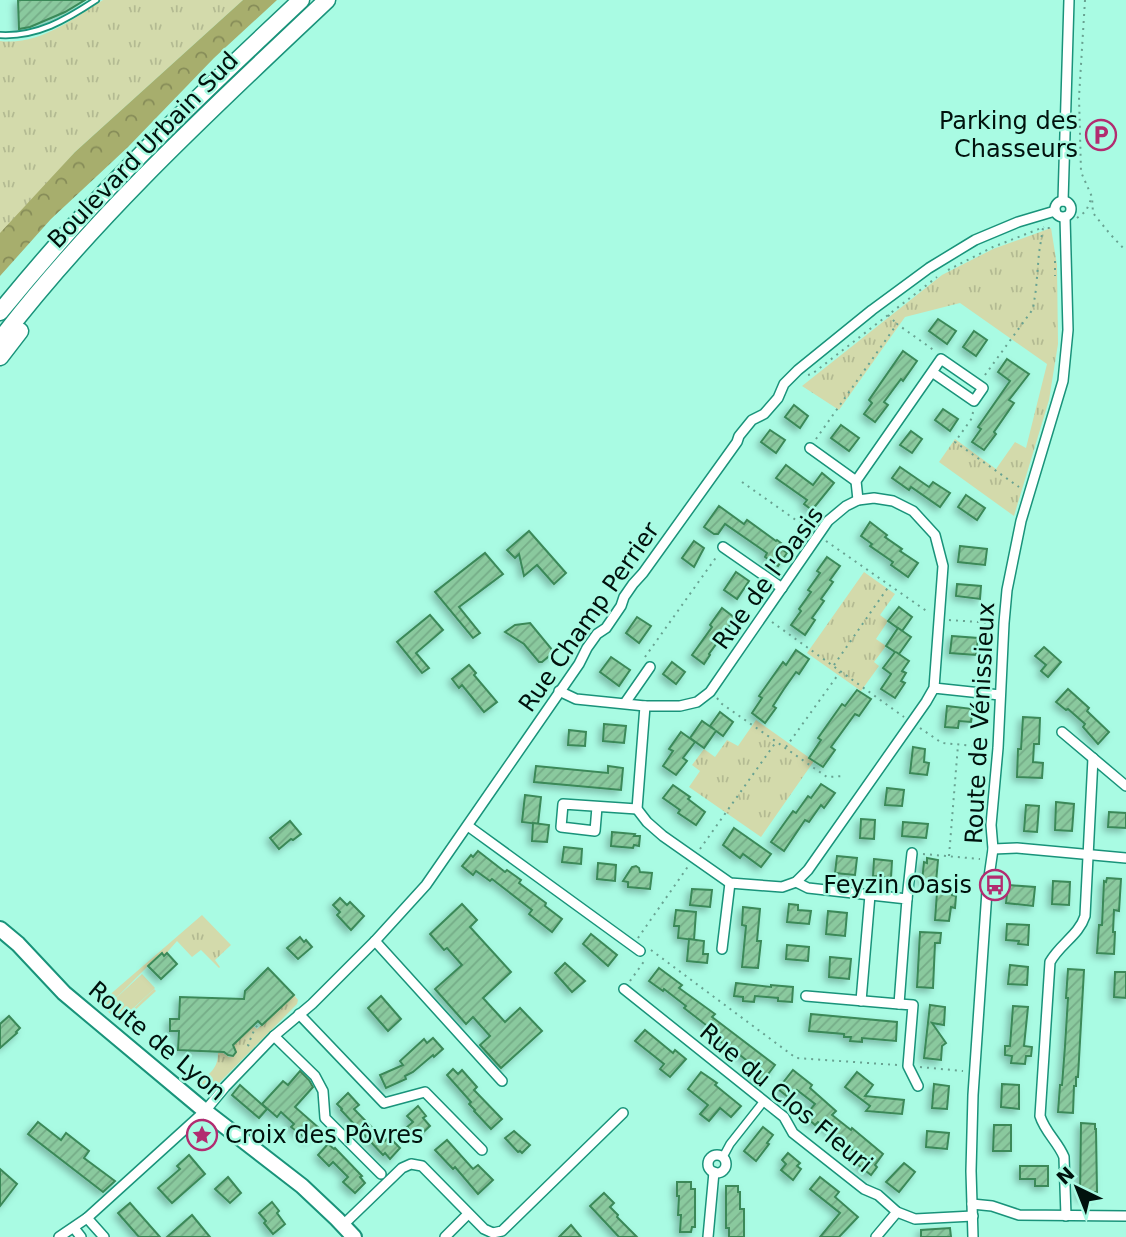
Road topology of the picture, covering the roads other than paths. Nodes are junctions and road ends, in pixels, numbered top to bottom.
1 (96, 0) edge
2 (301, 0) edge
3 (327, 0) edge
4 (1069, 0) edge
5 (0, 35) edge
6 (1063, 201) junction
7 (1059, 215) junction
8 (40, 264) junction
9 (38, 292) junction
10 (0, 298) edge
11 (0, 312) edge
12 (0, 340) edge
13 (0, 357) edge
14 (932, 372) junction
15 (810, 448) road end
16 (856, 481) junction
17 (858, 500) junction
18 (723, 547) road end
19 (782, 588) junction
20 (650, 667) road end
21 (934, 688) junction
22 (559, 691) junction
23 (1000, 695) junction
24 (625, 703) junction
25 (645, 706) junction
26 (1062, 732) dead end
27 (1093, 758) junction
28 (1126, 786) edge
29 (597, 807) junction
30 (637, 809) junction
31 (468, 825) junction
32 (993, 849) junction
33 (912, 852) road end
34 (1087, 855) junction
35 (1126, 858) edge
36 (796, 882) junction
37 (730, 883) junction
38 (870, 895) junction
39 (907, 899) junction
40 (0, 929) edge
41 (375, 941) junction
42 (722, 949) dead end
43 (643, 952) road end
44 (624, 989) road end
45 (806, 996) dead end
46 (861, 1001) junction
47 (899, 1004) junction
48 (299, 1014) junction
49 (275, 1036) junction
50 (502, 1081) dead end
51 (918, 1086) dead end
52 (764, 1101) junction
53 (205, 1111) junction
54 (623, 1113) dead end
55 (482, 1150) dead end
56 (723, 1157) joint
57 (381, 1174) dead end
58 (972, 1205) junction
59 (897, 1212) junction
60 (468, 1214) junction
61 (973, 1216) junction
62 (1066, 1216) junction
63 (1126, 1216) edge
64 (87, 1218) junction
65 (343, 1225) junction
66 (74, 1228) junction
67 (59, 1237) edge
68 (81, 1237) edge
69 (104, 1237) edge
70 (354, 1237) edge
71 (445, 1237) edge
72 (708, 1237) edge
73 (876, 1237) edge
74 (973, 1237) edge

1 - 5 lane
2 - 8 highway, Boulevard Urbain Sud
3 - 9 highway, Boulevard Urbain Sud
4 - 6 street
6 - 7 street
6 - 7 street
7 - 22 street, Rue Champ Perrier
7 - 23 street, Route de Vénissieux
8 - 10 highway
8 - 11 highway, Boulevard Urbain Sud
9 - 12 highway, Boulevard Urbain Sud
9 - 13 highway
14 - 14 street
14 - 16 street
15 - 16 street
16 - 17 street
17 - 19 street, Rue de l'Oasis
17 - 21 street, Rue de l'Oasis
18 - 19 street
19 - 25 street, Rue de l'Oasis
20 - 24 street
21 - 23 street
21 - 36 street, Rue de l'Oasis
22 - 24 street
22 - 31 street, Rue Champ Perrier
23 - 32 street, Route de Vénissieux
24 - 25 street
25 - 30 street
26 - 27 street
27 - 28 street
27 - 34 street
29 - 29 street
29 - 30 street
30 - 37 street
31 - 41 street, Rue Champ Perrier
31 - 43 street
32 - 34 street
32 - 58 street, Route de Vénissieux
33 - 39 street
34 - 35 street
34 - 62 street
36 - 37 street
36 - 38 street
37 - 42 street
38 - 39 street
38 - 46 street
39 - 47 street
40 - 53 main road, Route de Lyon
41 - 48 street, Rue Champ Perrier
41 - 50 street
44 - 52 street, Rue du Clos Fleuri
45 - 46 street
46 - 47 street
47 - 51 street
48 - 49 street, Rue Champ Perrier
48 - 55 street
49 - 53 street, Rue Champ Perrier
49 - 57 street
52 - 56 street
52 - 59 street, Rue du Clos Fleuri
53 - 64 street, Rue Champ Perrier
53 - 65 main road, Route de Lyon
54 - 60 street
56 - 72 street
58 - 61 street, Route de Vénissieux
58 - 62 street
59 - 61 street, Rue du Clos Fleuri
59 - 73 street
60 - 65 street
60 - 71 street
61 - 74 street, Route de Vénissieux
62 - 63 street
64 - 66 street, Rue Champ Perrier
64 - 69 street
65 - 70 main road, Route de Lyon
66 - 67 street, Rue Champ Perrier
66 - 68 street

